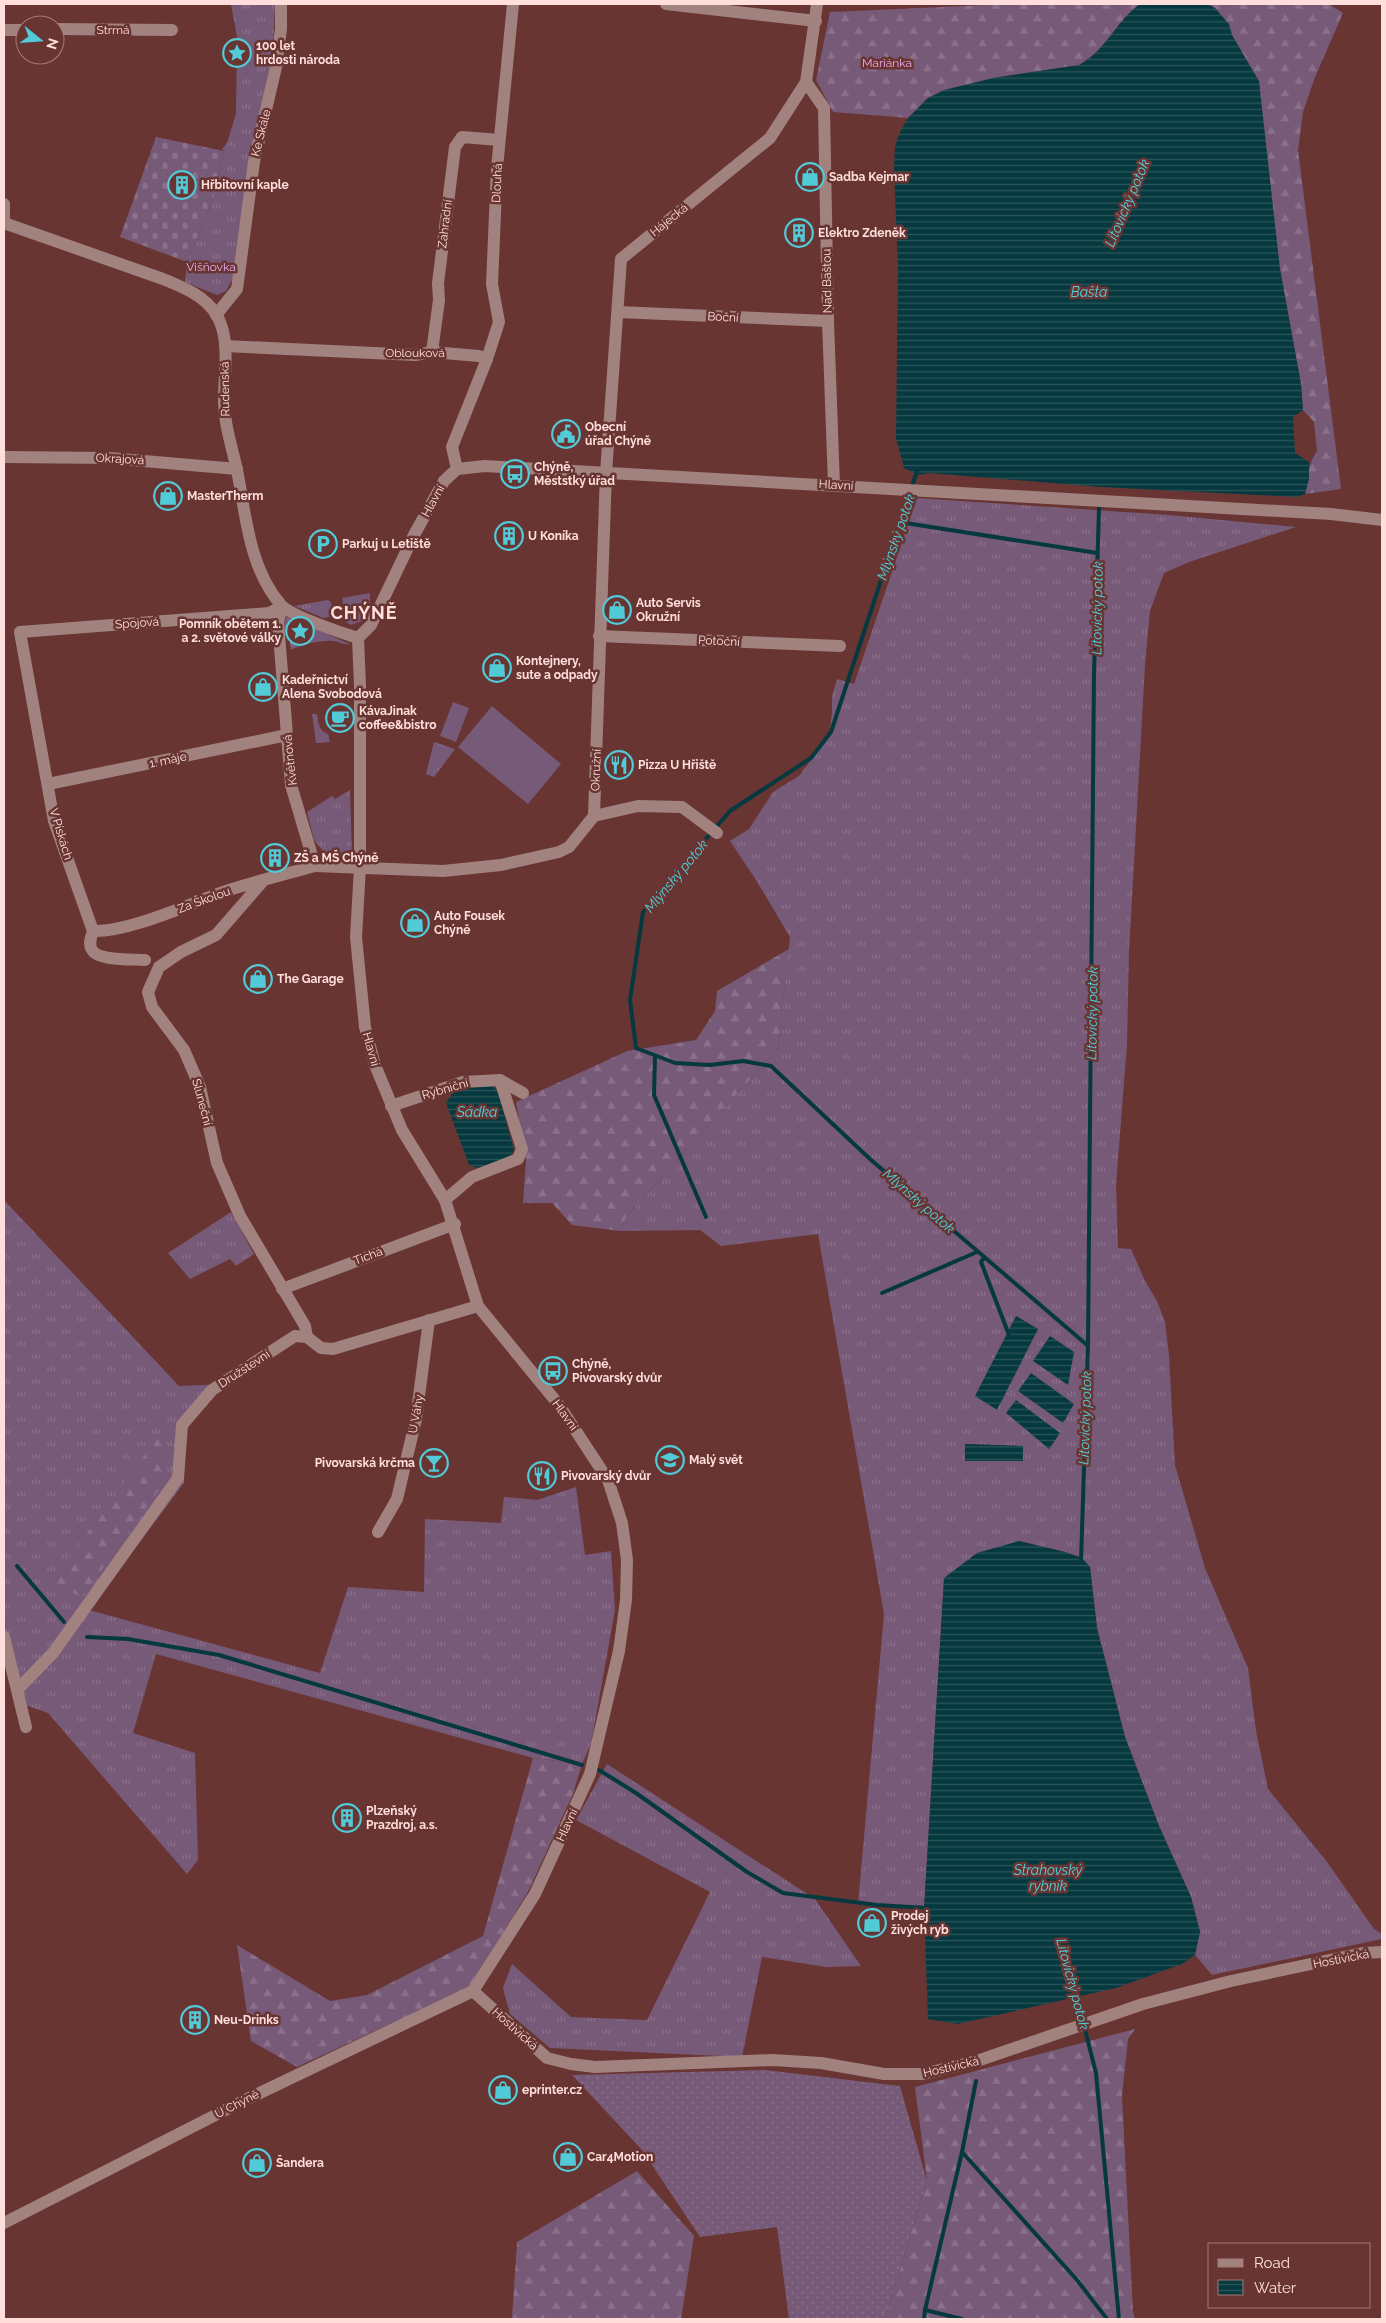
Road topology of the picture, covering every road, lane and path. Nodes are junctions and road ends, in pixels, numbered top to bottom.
1 (281, 4) edge
2 (513, 4) edge
3 (666, 4) edge
4 (817, 4) edge
5 (816, 21) junction
6 (65, 29) edge
7 (172, 30) dead end
8 (806, 82) junction
9 (499, 140) junction
10 (4, 204) edge
11 (4, 223) edge
12 (618, 312) junction
13 (216, 315) junction
14 (828, 321) junction
15 (225, 346) junction
16 (432, 352) junction
17 (487, 359) junction
18 (4, 457) edge
19 (237, 469) junction
20 (457, 469) junction
21 (606, 473) junction
22 (834, 485) junction
23 (1382, 520) edge
24 (282, 607) junction
25 (20, 632) joint
26 (599, 636) junction
27 (358, 638) junction
28 (840, 646) dead end
29 (287, 735) junction
30 (48, 784) junction
31 (594, 816) junction
32 (717, 833) dead end
33 (314, 866) junction
34 (360, 867) junction
35 (263, 881) junction
36 (93, 931) junction
37 (145, 960) dead end
38 (500, 1080) junction
39 (523, 1093) dead end
40 (391, 1106) junction
41 (446, 1200) junction
42 (454, 1224) junction
43 (282, 1289) junction
44 (478, 1306) junction
45 (429, 1320) junction
46 (307, 1337) junction
47 (378, 1532) dead end
48 (4, 1638) edge
49 (18, 1689) junction
50 (26, 1727) dead end
51 (1382, 1952) edge
52 (473, 1991) junction
53 (4, 2223) edge

1 - 13 street, Ke Skále
2 - 9 street, Dlouhá
3 - 5 street
4 - 5 street, Hájecká
5 - 8 street, Hájecká
6 - 7 street, Strmá
8 - 12 street, Hájecká
8 - 14 street, Nad Baštou
9 - 16 street, Zahradní
9 - 17 street, Dlouhá
10 - 11 street
11 - 13 street, Rudenská
12 - 14 street, Boční
12 - 21 street, Hájecká
13 - 15 street, Rudenská
14 - 22 street, Nad Baštou
15 - 16 street, Oblouková
15 - 19 street, Rudenská
16 - 17 street, Oblouková
17 - 20 street
18 - 19 street, Okrajová
19 - 24 street, Rudenská
20 - 21 street, Hlavní
20 - 27 street, Hlavní
21 - 22 street, Hlavní
21 - 26 street, Okružní
22 - 23 street, Hlavní
24 - 25 street, Spojová
24 - 27 street
24 - 29 street, Květnová
25 - 30 street, V Pískách
26 - 28 street, Potoční
26 - 31 street, Okružní
27 - 34 street, Hlavní
29 - 30 street, 1. máje
29 - 33 street, Květnová
30 - 36 street, V Pískách
31 - 32 street
31 - 34 street
33 - 34 street
33 - 35 street, Za Školou
34 - 40 street, Hlavní
35 - 36 street, Za Školou
35 - 43 street, Sluneční
36 - 37 street, V Pískách
38 - 39 street
38 - 40 street, Rybniční
38 - 41 street
40 - 41 street, Hlavní
41 - 42 street, Hlavní
42 - 43 street, Tichá
42 - 44 street, Hlavní
43 - 46 street, Sluneční
44 - 45 street
44 - 52 street, Hlavní
45 - 46 street
45 - 47 street, U Váhy
46 - 49 street, Družstevní
48 - 49 street
49 - 50 street
51 - 52 street, Hostivická
52 - 53 street, U Chýně

